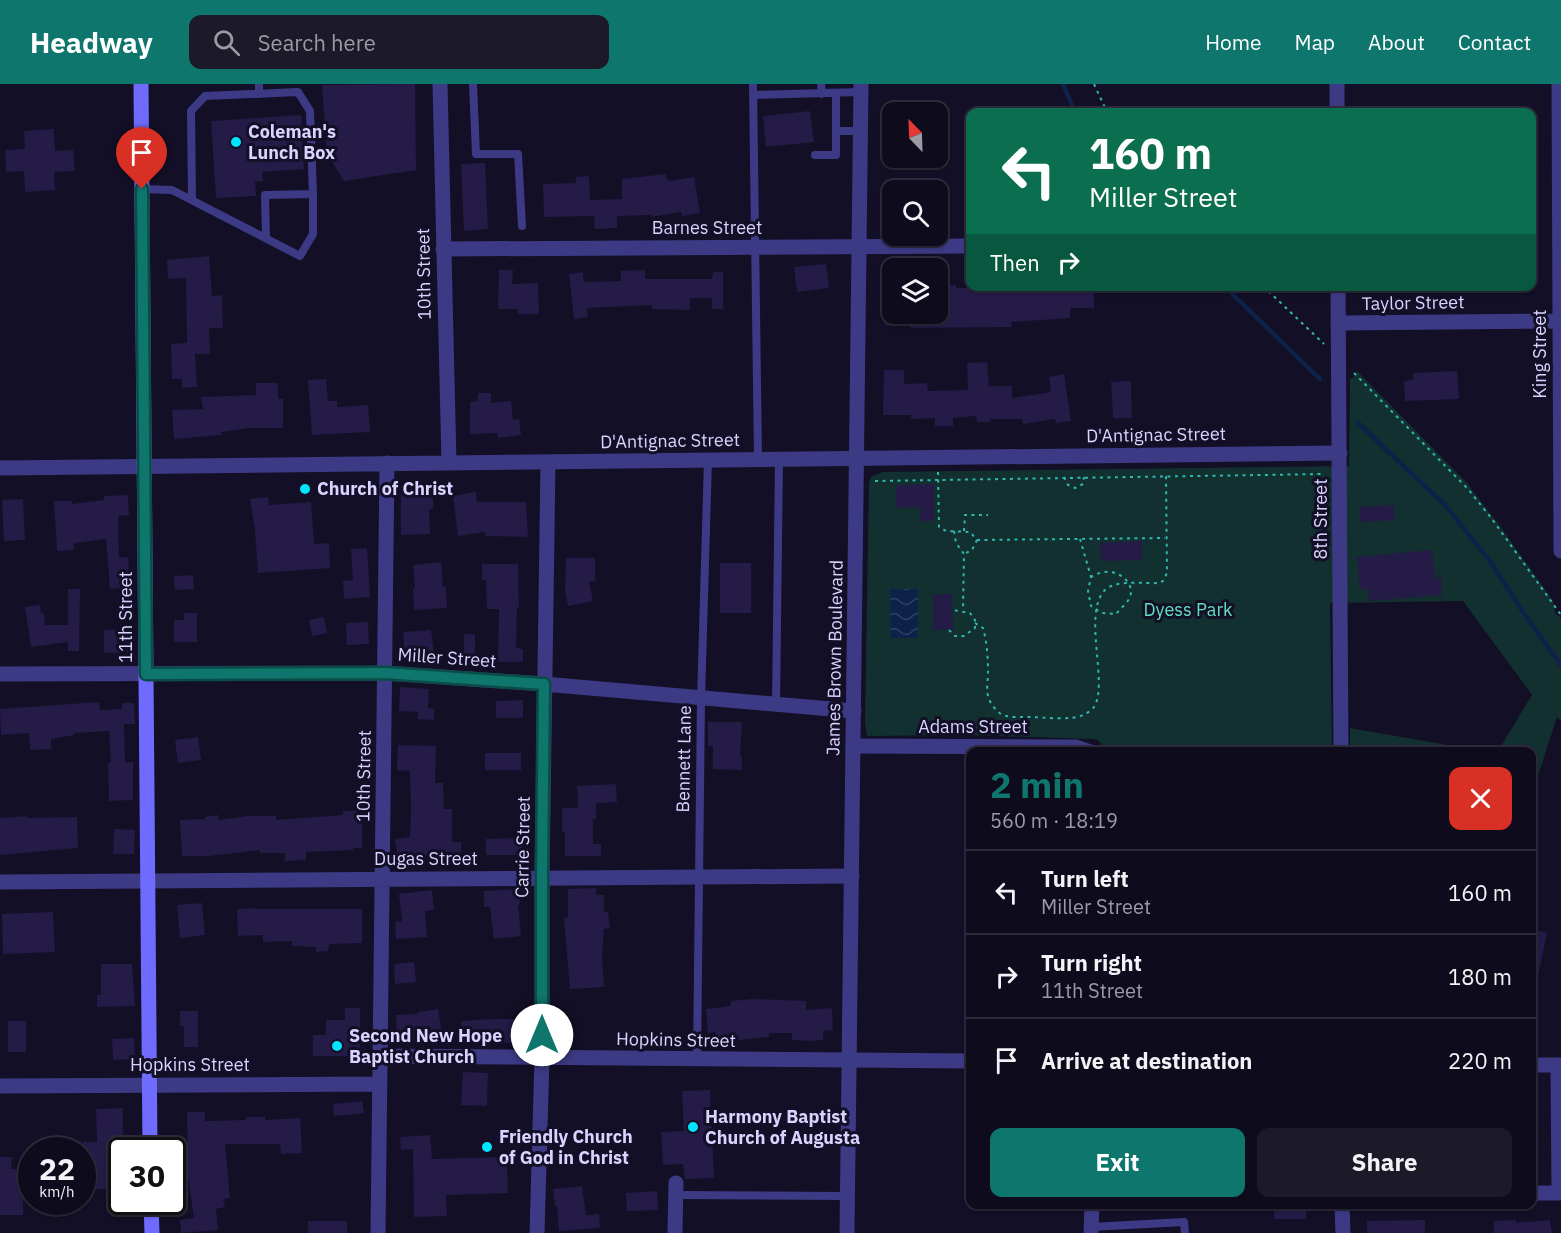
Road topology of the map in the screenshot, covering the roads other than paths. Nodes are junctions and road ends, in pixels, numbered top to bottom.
1 (141, 84) edge
2 (259, 84) edge
3 (440, 84) edge
4 (473, 84) edge
5 (753, 84) edge
6 (821, 84) edge
7 (1337, 84) edge
8 (1559, 84) edge
9 (861, 88) edge
10 (836, 93) junction
11 (260, 94) junction
12 (822, 94) junction
13 (753, 95) junction
14 (1337, 108) edge
15 (836, 131) junction
16 (861, 131) junction
17 (815, 155) dead end
18 (142, 189) junction
19 (312, 194) junction
20 (192, 200) junction
21 (522, 226) dead end
22 (266, 238) junction
23 (966, 246) edge
24 (755, 247) junction
25 (859, 247) junction
26 (443, 249) junction
27 (1338, 291) edge
28 (1560, 321) edge
29 (1338, 323) junction
30 (1340, 445) junction
31 (857, 458) junction
32 (758, 459) junction
33 (779, 459) junction
34 (708, 460) junction
35 (548, 462) junction
36 (387, 463) junction
37 (449, 463) junction
38 (144, 466) junction
39 (0, 468) edge
40 (1561, 551) edge
41 (385, 673) junction
42 (0, 674) edge
43 (146, 674) junction
44 (544, 684) junction
45 (701, 699) junction
46 (776, 705) junction
47 (854, 711) junction
48 (853, 746) junction
49 (1077, 747) edge
50 (1341, 747) edge
51 (852, 876) junction
52 (698, 877) junction
53 (542, 878) junction
54 (382, 879) junction
55 (147, 881) junction
56 (0, 882) edge
57 (380, 1056) junction
58 (542, 1058) junction
59 (697, 1060) junction
60 (849, 1060) junction
61 (966, 1061) edge
62 (1536, 1065) edge
63 (1560, 1065) edge
64 (380, 1084) junction
65 (149, 1085) junction
66 (0, 1086) edge
67 (150, 1137) edge
68 (676, 1189) joint
69 (1536, 1193) edge
70 (1560, 1193) edge
71 (848, 1196) junction
72 (1092, 1209) edge
73 (1342, 1209) edge
74 (151, 1215) edge
75 (1091, 1230) edge
76 (152, 1233) edge
77 (378, 1233) edge
78 (537, 1233) edge
79 (675, 1233) edge
80 (848, 1233) edge
81 (1185, 1233) edge
82 (1343, 1233) edge

1 - 18 main road, 11th Street
2 - 11 lane
3 - 26 street, 10th Street
4 - 21 lane
5 - 13 lane
6 - 12 lane
7 - 14 street
8 - 28 street, King Street
9 - 10 lane
9 - 16 street, James Brown Boulevard
10 - 12 lane
10 - 15 lane
11 - 19 lane
11 - 20 lane
12 - 13 lane
13 - 24 lane
15 - 16 lane
15 - 17 lane
16 - 25 street, James Brown Boulevard
18 - 20 lane
18 - 38 main road, 11th Street
19 - 22 lane
19 - 22 lane
20 - 22 lane
23 - 25 street, Barnes Street
24 - 25 street, Barnes Street
24 - 26 street, Barnes Street
24 - 32 lane
25 - 31 street, James Brown Boulevard
26 - 37 street, 10th Street
27 - 29 street, 8th Street
28 - 29 street, Taylor Street
28 - 40 street, King Street
29 - 30 street, 8th Street
30 - 31 street, D'Antignac Street
30 - 50 street, 8th Street
31 - 33 street, D'Antignac Street
31 - 47 street, James Brown Boulevard
32 - 33 street, D'Antignac Street
32 - 34 street, D'Antignac Street
33 - 46 lane
34 - 35 street, D'Antignac Street
34 - 45 lane, Bennett Lane
35 - 37 street, D'Antignac Street
35 - 44 street, Carrie Street
36 - 37 street, D'Antignac Street
36 - 38 street, D'Antignac Street
36 - 41 street, 10th Street
38 - 39 street, D'Antignac Street
38 - 43 main road, 11th Street
41 - 43 street, Miller Street
41 - 44 street, Miller Street
41 - 54 street, 10th Street
42 - 43 street, Miller Street
43 - 55 main road, 11th Street
44 - 45 street, Miller Street
44 - 53 street, Carrie Street
45 - 46 street, Miller Street
45 - 52 lane, Bennett Lane
46 - 47 street, Miller Street
47 - 48 street, James Brown Boulevard
48 - 49 street, Adams Street
48 - 51 street, James Brown Boulevard
51 - 52 street, Dugas Street
51 - 60 street, James Brown Boulevard
52 - 53 street, Dugas Street
52 - 59 lane, Bennett Lane
53 - 54 street, Dugas Street
53 - 58 street, Carrie Street
54 - 55 street, Dugas Street
54 - 57 street, 10th Street
55 - 56 street, Dugas Street
55 - 65 main road, 11th Street
57 - 58 street, Hopkins Street
57 - 64 street, 10th Street
58 - 59 street, Hopkins Street
58 - 78 street, Carrie Street
59 - 60 street, Hopkins Street
60 - 61 street, Hopkins Street
60 - 71 street, James Brown Boulevard
62 - 63 street
63 - 70 street
64 - 65 street, Hopkins Street
64 - 77 street, 10th Street
65 - 66 street, Hopkins Street
65 - 67 main road, 11th Street
68 - 71 lane
68 - 79 street
69 - 70 street
71 - 80 street, James Brown Boulevard
72 - 75 street
73 - 82 street
74 - 76 main road
75 - 81 lane

